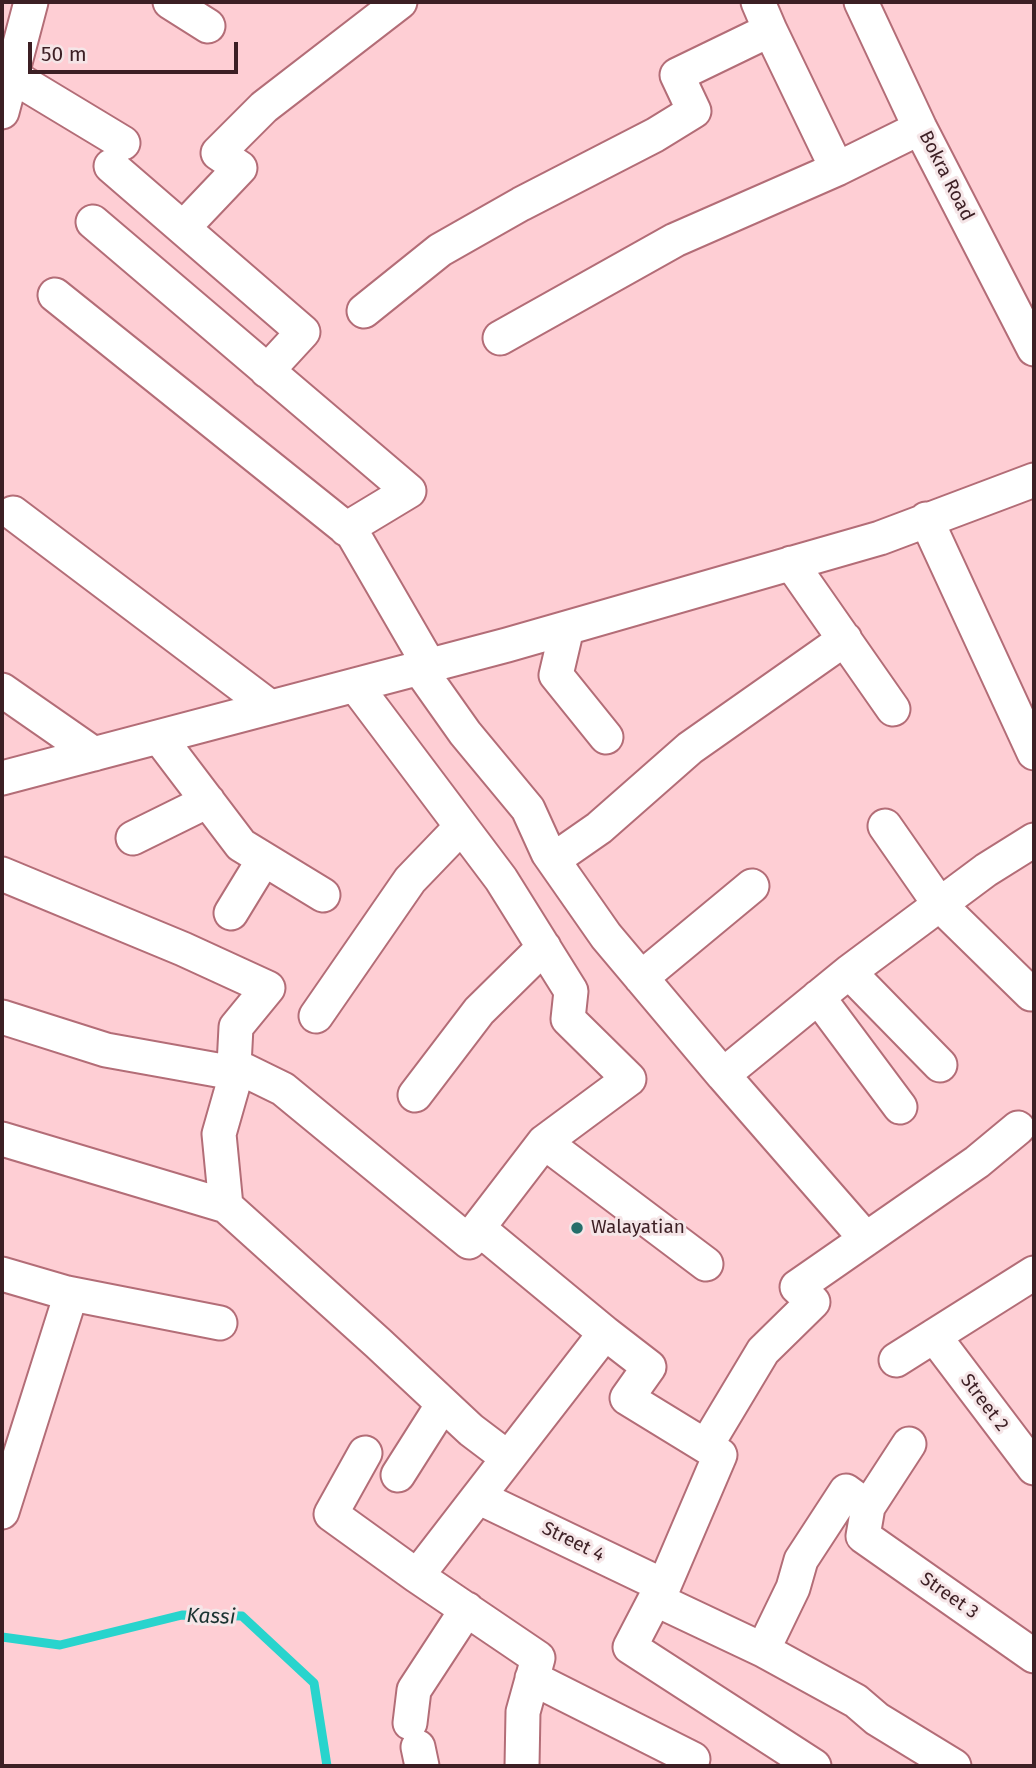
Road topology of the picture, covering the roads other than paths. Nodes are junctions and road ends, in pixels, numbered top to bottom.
1 (32, 2) edge
2 (170, 2) edge
3 (400, 2) edge
4 (861, 2) edge
5 (764, 16) edge
6 (208, 26) dead end
7 (12, 76) junction
8 (2, 112) edge
9 (920, 128) junction
10 (837, 169) junction
11 (93, 222) dead end
12 (183, 228) junction
13 (55, 295) dead end
14 (364, 311) dead end
15 (500, 338) dead end
16 (1034, 349) edge
17 (267, 371) junction
18 (1034, 480) edge
19 (13, 513) dead end
20 (926, 519) junction
21 (346, 528) junction
22 (791, 563) junction
23 (567, 628) junction
24 (845, 639) junction
25 (424, 667) junction
26 (355, 685) junction
27 (2, 690) edge
28 (270, 707) junction
29 (893, 709) dead end
30 (159, 737) junction
31 (606, 737) dead end
32 (1034, 753) edge
33 (94, 754) junction
34 (2, 778) edge
35 (208, 801) junction
36 (885, 826) dead end
37 (461, 827) junction
38 (133, 838) dead end
39 (1034, 840) edge
40 (264, 859) junction
41 (553, 860) junction
42 (2, 874) edge
43 (752, 886) dead end
44 (323, 895) dead end
45 (940, 905) junction
46 (231, 914) dead end
47 (544, 947) junction
48 (849, 972) junction
49 (641, 978) junction
50 (1031, 994) dead end
51 (818, 997) junction
52 (316, 1016) dead end
53 (2, 1017) edge
54 (940, 1065) dead end
55 (234, 1069) junction
56 (723, 1075) junction
57 (415, 1095) dead end
58 (900, 1107) dead end
59 (1017, 1128) dead end
60 (2, 1139) edge
61 (544, 1142) junction
62 (226, 1206) junction
63 (478, 1228) junction
64 (866, 1239) junction
65 (706, 1264) dead end
66 (1034, 1273) edge
67 (2, 1274) edge
68 (71, 1294) junction
69 (220, 1323) dead end
70 (605, 1333) junction
71 (934, 1336) junction
72 (896, 1360) dead end
73 (443, 1404) junction
74 (15, 1420) edge
75 (909, 1444) dead end
76 (706, 1446) junction
77 (365, 1453) dead end
78 (508, 1458) junction
79 (1034, 1468) edge
80 (398, 1475) dead end
81 (478, 1497) junction
82 (2, 1512) edge
83 (866, 1522) junction
84 (417, 1576) junction
85 (659, 1592) junction
86 (467, 1609) junction
87 (763, 1650) junction
88 (1034, 1656) edge
89 (532, 1678) junction
90 (417, 1745) edge
91 (522, 1766) edge
92 (688, 1766) edge
93 (814, 1766) edge
94 (954, 1766) edge

1 - 7 street
2 - 6 street
3 - 12 street
4 - 9 street, Bokra Road
5 - 10 street
5 - 14 street
7 - 8 street
7 - 12 street
9 - 10 street
9 - 16 street, Bokra Road
10 - 15 street
11 - 17 street
12 - 17 street
13 - 21 street
17 - 21 street
18 - 20 street
19 - 28 street
20 - 22 street
20 - 32 street
21 - 25 street
22 - 23 street
22 - 24 street
23 - 25 street
23 - 31 street
24 - 29 street
24 - 41 street
25 - 26 street
25 - 41 street
26 - 28 street
26 - 37 street
27 - 33 street
28 - 30 street
30 - 33 street
30 - 35 street
33 - 34 street
35 - 38 street
35 - 40 street
36 - 45 street
37 - 47 street
37 - 52 street
39 - 45 street
40 - 44 street
40 - 46 street
41 - 49 street
42 - 55 street
43 - 49 street
45 - 48 street
45 - 50 street
47 - 57 street
47 - 61 street
48 - 51 street
48 - 54 street
49 - 56 street
51 - 56 street
51 - 58 street
53 - 55 street
55 - 62 street
55 - 63 street
56 - 64 street
59 - 64 street
60 - 62 street
61 - 63 street
61 - 65 street
62 - 73 street
63 - 70 street
64 - 76 street
66 - 71 street
67 - 68 street
68 - 69 street
68 - 74 street
70 - 76 street
70 - 78 street
71 - 72 street
71 - 79 street, Street 2
73 - 78 street
73 - 80 street
74 - 82 street
75 - 83 street
76 - 85 street
77 - 84 street
78 - 81 street
81 - 84 street
81 - 85 street, Street 4
83 - 87 street, Street 3
83 - 88 street, Street 3
84 - 86 street
85 - 87 street, Street 4
85 - 93 street
86 - 89 street
86 - 90 street
87 - 94 street, Street 4
89 - 91 street
89 - 92 street

